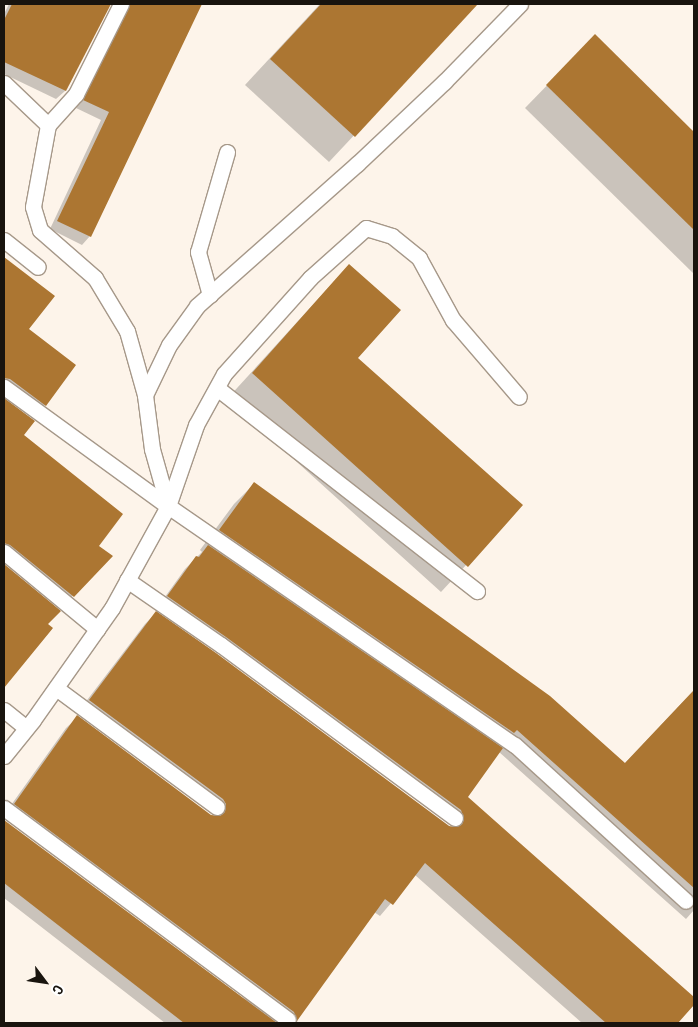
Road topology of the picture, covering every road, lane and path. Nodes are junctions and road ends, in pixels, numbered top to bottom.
1 (121, 4) edge
2 (520, 4) edge
3 (4, 83) edge
4 (48, 125) junction
5 (227, 152) dead end
6 (4, 240) edge
7 (38, 267) dead end
8 (210, 295) junction
9 (4, 387) edge
10 (216, 388) junction
11 (145, 395) junction
12 (519, 397) dead end
13 (168, 506) junction
14 (4, 552) edge
15 (127, 580) junction
16 (477, 591) dead end
17 (97, 629) junction
18 (56, 688) junction
19 (4, 710) edge
20 (26, 728) junction
21 (4, 756) edge
22 (217, 807) dead end
23 (4, 808) edge
24 (455, 818) dead end
25 (686, 901) dead end
26 (288, 1020) dead end

1 - 4 lane
2 - 8 lane
3 - 4 lane
4 - 11 lane
5 - 8 lane
6 - 7 lane
8 - 11 lane
9 - 13 lane
10 - 12 lane
10 - 13 lane
10 - 16 lane
11 - 13 lane
13 - 15 lane
13 - 25 lane
14 - 17 lane
15 - 17 lane
15 - 24 lane
17 - 18 lane
18 - 20 lane
18 - 22 lane
19 - 20 lane
20 - 21 lane
23 - 26 lane

